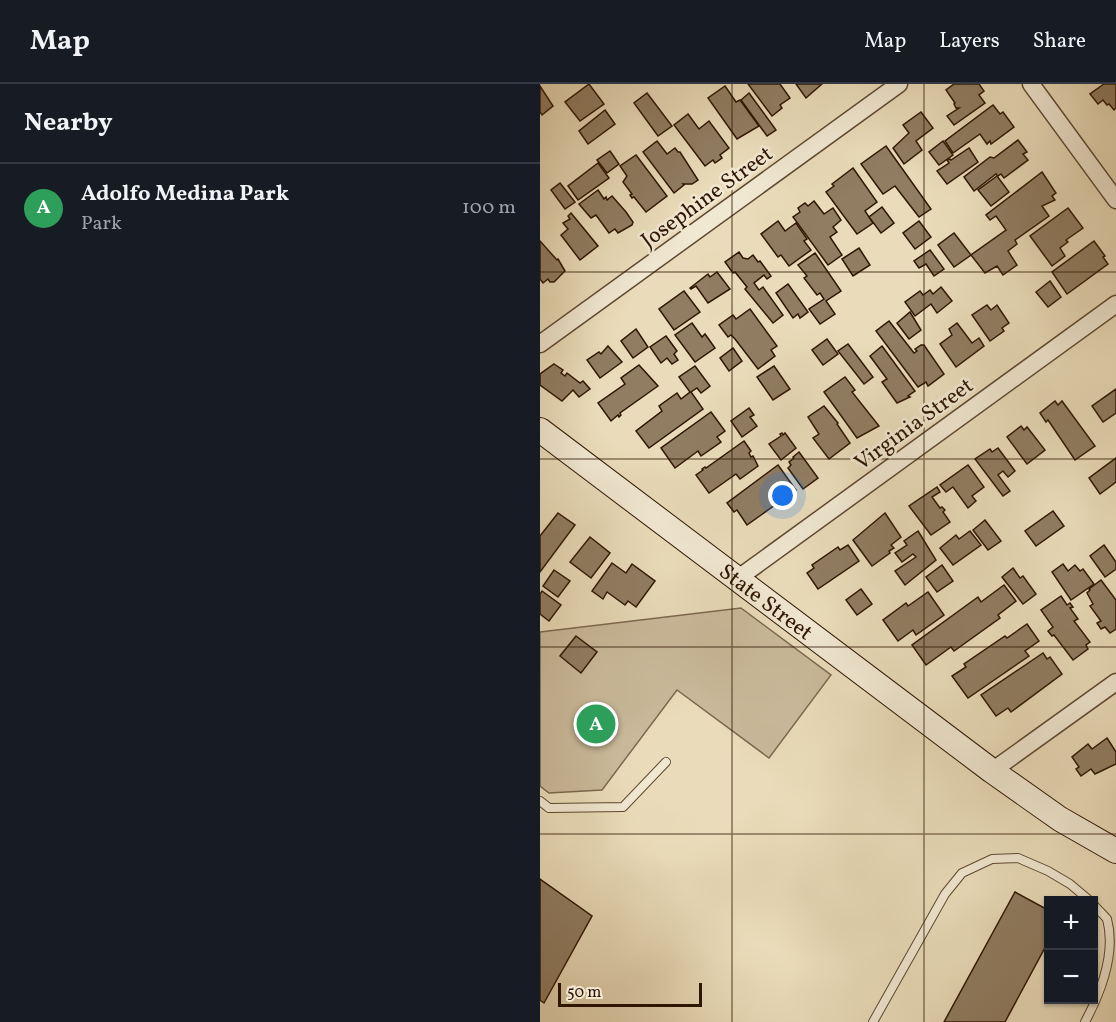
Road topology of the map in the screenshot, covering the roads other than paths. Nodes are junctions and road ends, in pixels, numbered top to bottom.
1 (899, 84) edge
2 (1031, 84) edge
3 (1116, 200) edge
4 (1116, 304) edge
5 (540, 344) edge
6 (540, 430) edge
7 (737, 579) junction
8 (1116, 682) edge
9 (666, 762) dead end
10 (992, 771) junction
11 (540, 801) edge
12 (1116, 851) edge
13 (1084, 896) edge
14 (1098, 909) edge
15 (873, 1022) edge
16 (1085, 1022) edge

1 - 5 street, Josephine Street
2 - 3 street
4 - 7 street, Virginia Street
6 - 7 main road, State Street
7 - 10 main road, State Street
8 - 10 street
9 - 11 lane
10 - 12 main road, State Street
13 - 15 lane
14 - 16 lane

